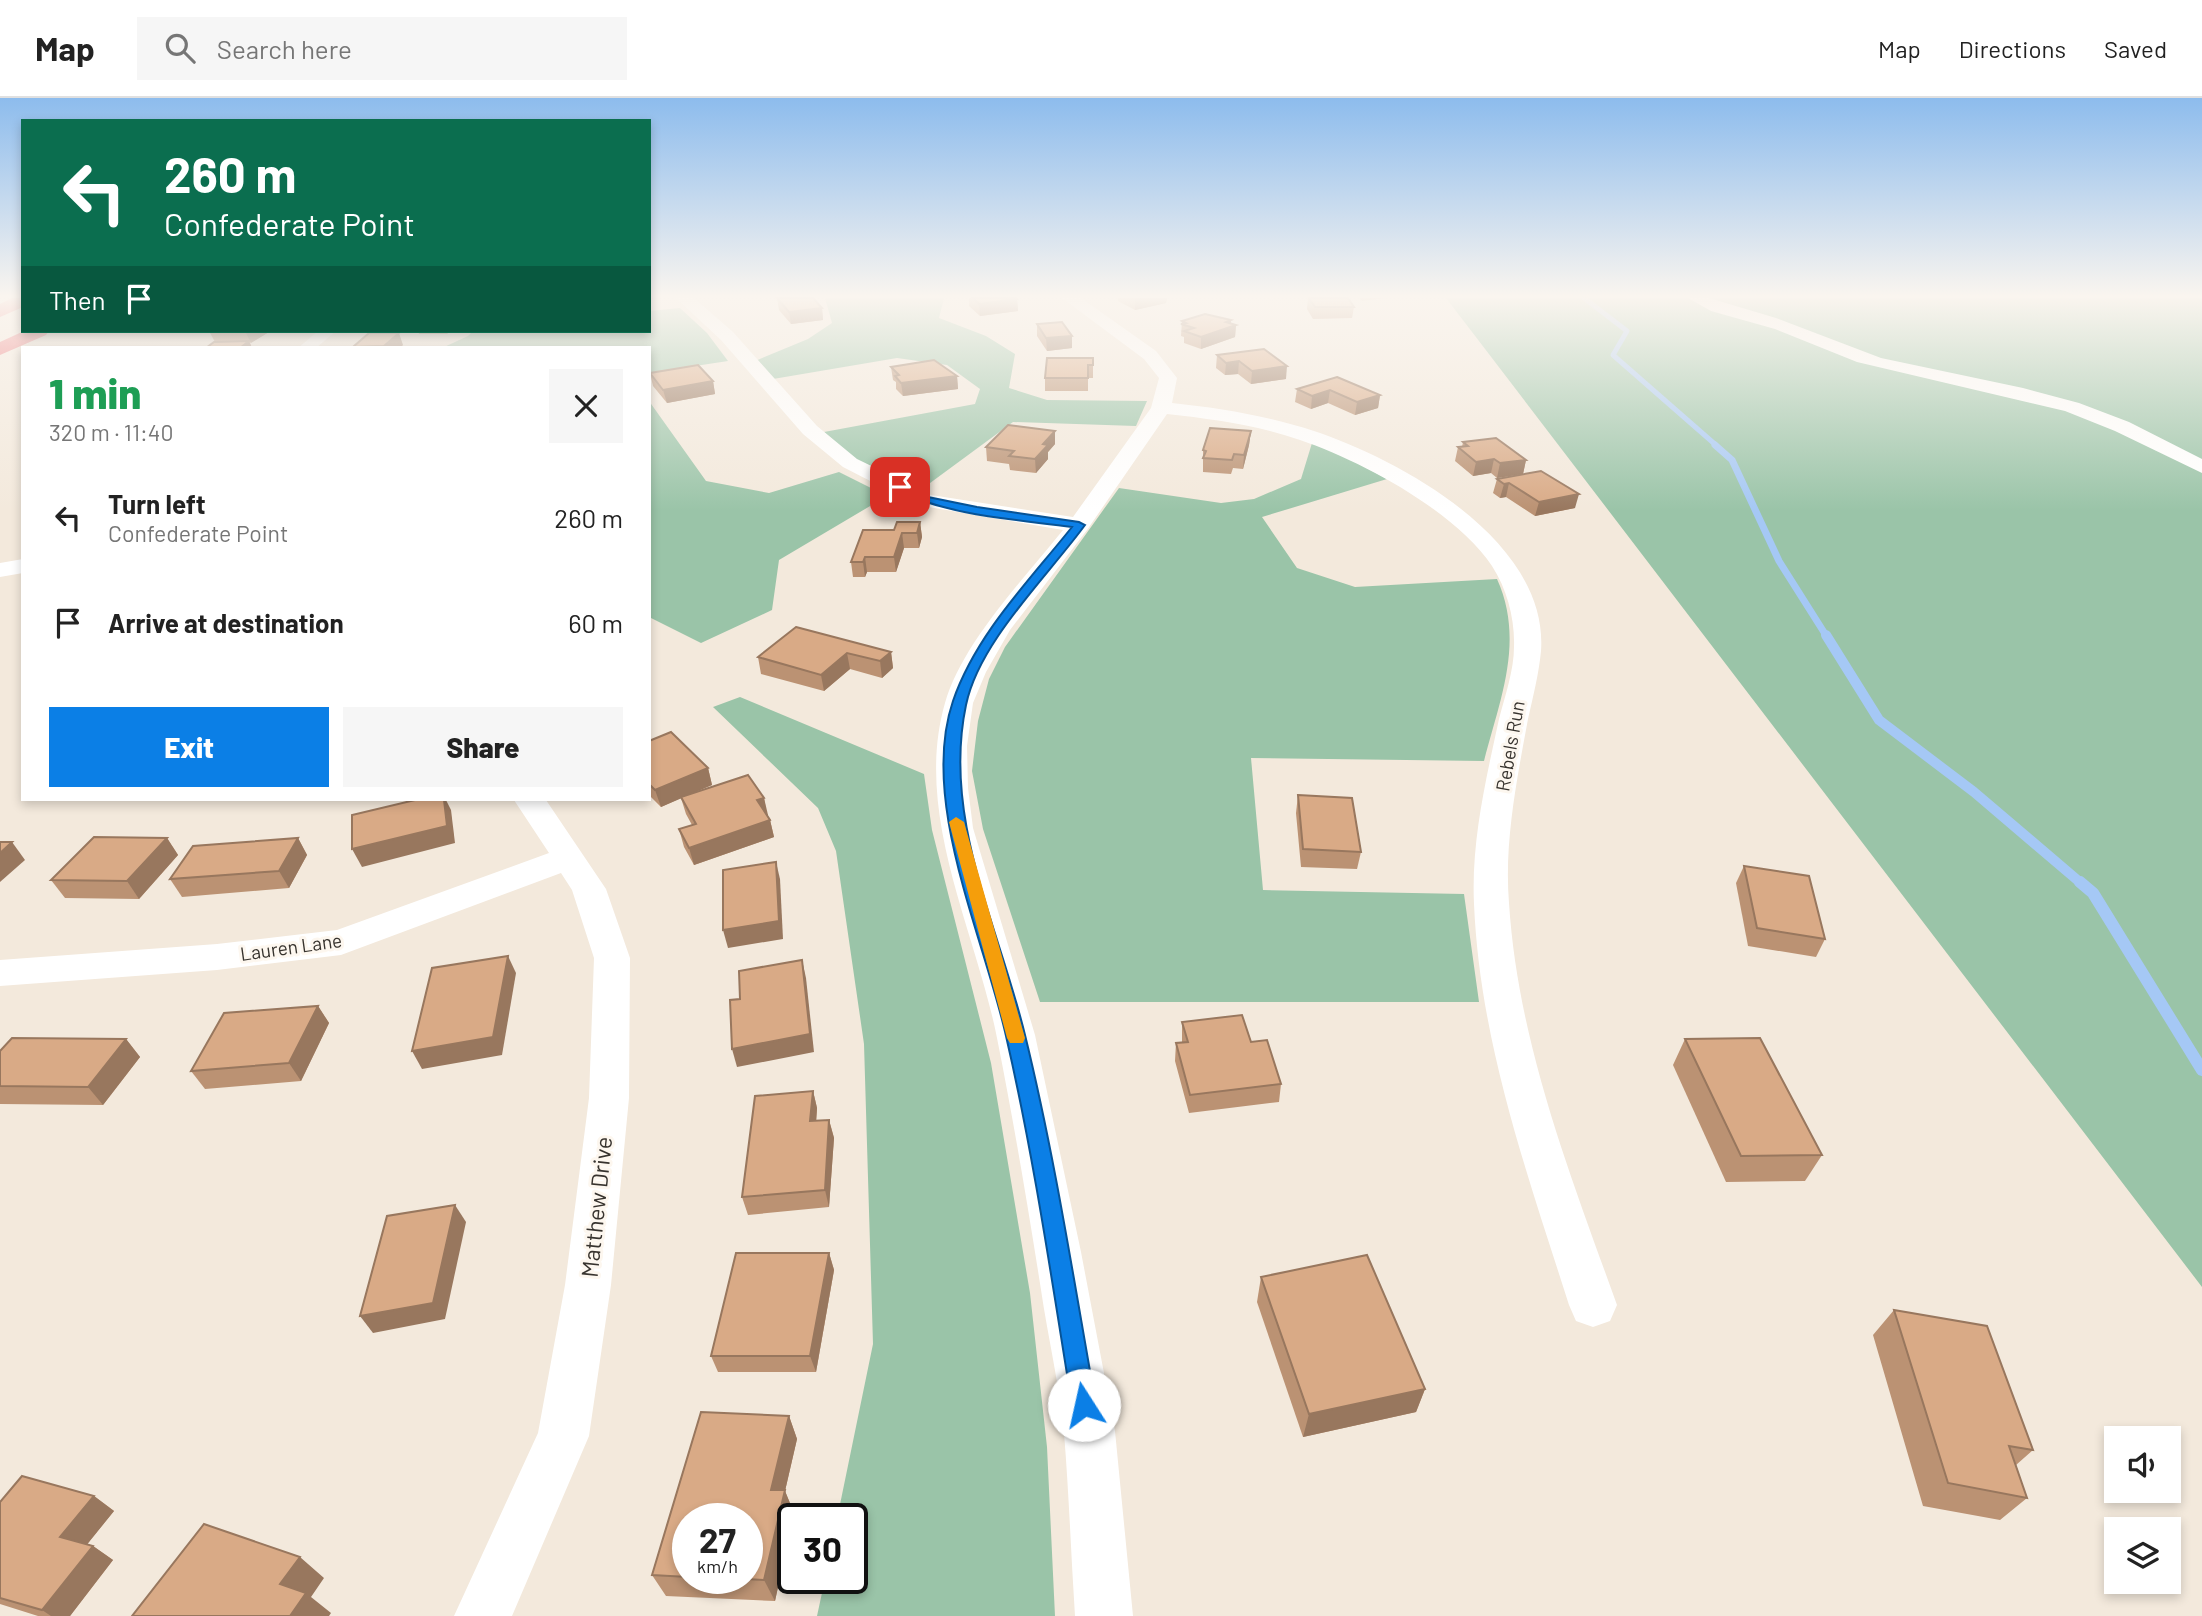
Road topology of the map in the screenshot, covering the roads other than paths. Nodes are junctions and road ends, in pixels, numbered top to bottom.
1 (756, 369) edge
2 (1161, 369) edge
3 (1908, 369) edge
4 (1161, 408) junction
5 (2202, 467) edge
6 (1079, 525) junction
7 (21, 566) edge
8 (0, 570) edge
9 (531, 801) edge
10 (569, 858) junction
11 (0, 973) edge
12 (1593, 1305) dead end
13 (483, 1616) edge
14 (1104, 1616) edge

1 - 6 street
2 - 4 street
3 - 5 street
4 - 6 street
4 - 12 street, Rebels Run
6 - 14 street
7 - 8 street
9 - 10 street, Matthew Drive
10 - 11 street, Lauren Lane
10 - 13 street, Matthew Drive

